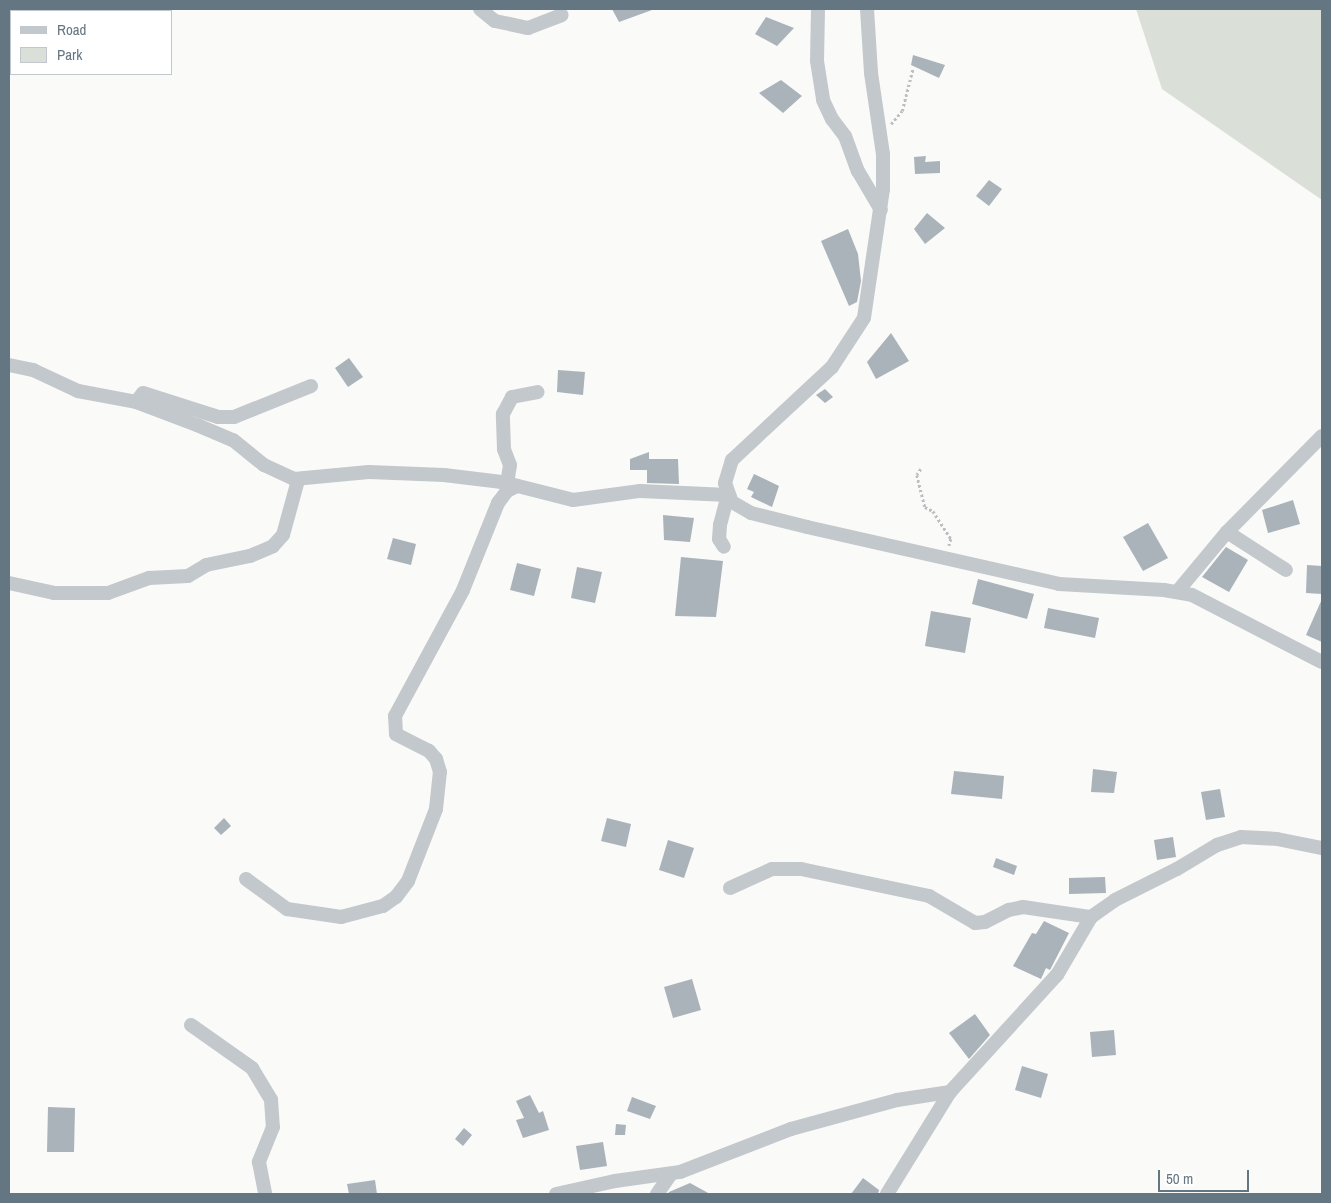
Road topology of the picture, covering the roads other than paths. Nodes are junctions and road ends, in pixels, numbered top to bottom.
1 (480, 9) edge
2 (818, 9) edge
3 (867, 9) edge
4 (562, 15) dead end
5 (881, 210) junction
6 (9, 365) edge
7 (311, 386) dead end
8 (538, 392) dead end
9 (136, 402) junction
10 (1322, 436) edge
11 (298, 480) junction
12 (512, 485) junction
13 (728, 495) junction
14 (1227, 532) junction
15 (724, 547) dead end
16 (1286, 570) dead end
17 (9, 583) edge
18 (1177, 592) junction
19 (1322, 662) edge
20 (1322, 848) edge
21 (246, 879) dead end
22 (730, 888) dead end
23 (1091, 917) junction
24 (191, 1025) dead end
25 (950, 1092) junction
26 (671, 1174) junction
27 (265, 1194) edge
28 (556, 1194) edge
29 (657, 1194) edge
30 (887, 1194) edge

1 - 4 street
2 - 5 street
3 - 5 street
5 - 13 street
6 - 9 street
7 - 9 street
8 - 12 street
9 - 11 street
10 - 14 street
11 - 12 street
11 - 17 street
12 - 13 street
12 - 21 street
13 - 15 street
13 - 18 street
14 - 16 street
14 - 18 street
18 - 19 street
20 - 23 street
22 - 23 street
23 - 25 street
24 - 27 street
25 - 26 street
25 - 30 street
26 - 28 street
26 - 29 street

